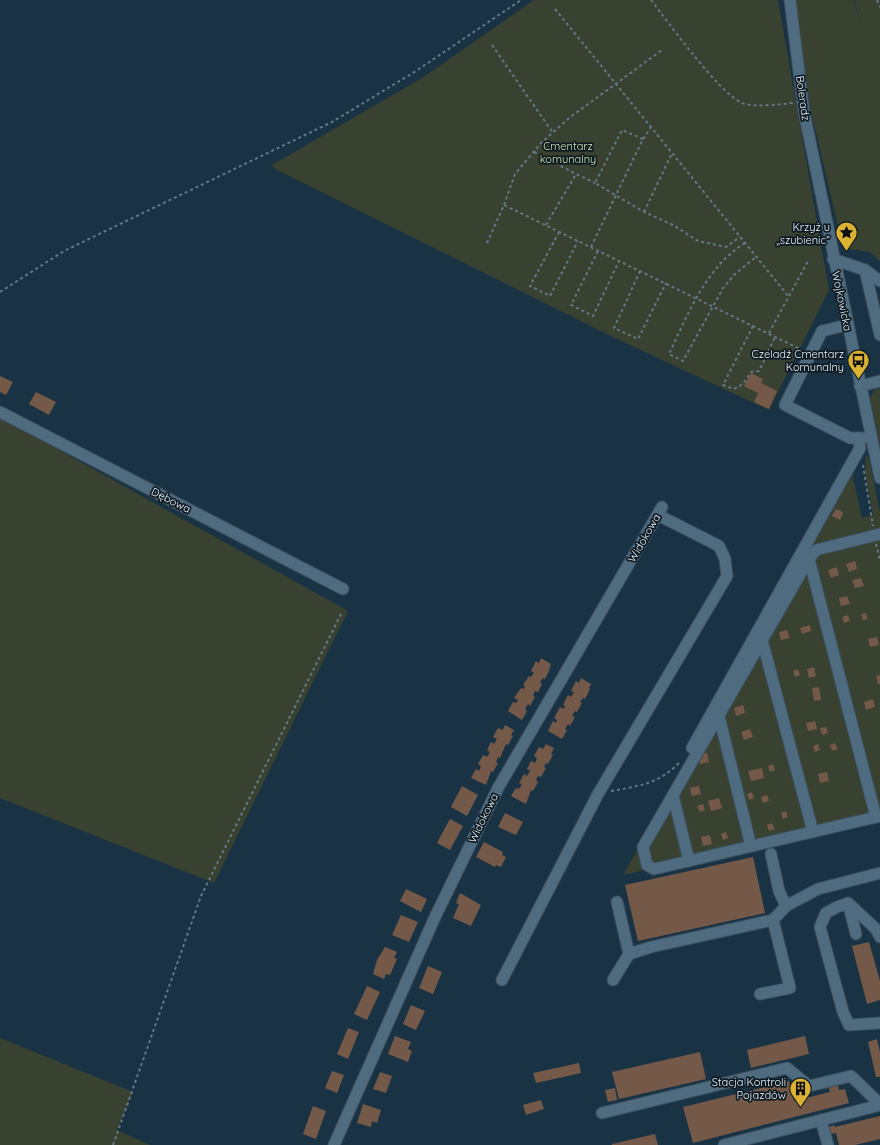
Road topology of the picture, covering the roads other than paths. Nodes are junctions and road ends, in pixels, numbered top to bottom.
1 (790, 0) edge
2 (821, 195) joint
3 (834, 259) junction
4 (865, 270) junction
5 (880, 281) edge
6 (847, 325) junction
7 (880, 335) edge
8 (880, 381) edge
9 (860, 386) junction
10 (0, 412) edge
11 (864, 438) junction
12 (880, 478) edge
13 (877, 535) edge
14 (809, 558) junction
15 (343, 589) dead end
16 (762, 640) junction
17 (719, 716) junction
18 (688, 754) road end
19 (673, 795) junction
20 (878, 816) edge
21 (813, 832) junction
22 (751, 846) junction
23 (771, 854) dead end
24 (689, 861) junction
25 (880, 873) edge
26 (617, 902) dead end
27 (848, 903) junction
28 (786, 906) junction
29 (773, 920) junction
30 (856, 934) dead end
31 (880, 937) edge
32 (629, 954) junction
33 (502, 980) dead end
34 (613, 980) dead end
35 (760, 994) dead end
36 (880, 1023) edge
37 (880, 1105) edge
38 (602, 1113) dead end
39 (821, 1120) junction
40 (762, 1140) edge
41 (334, 1145) edge
42 (724, 1145) edge
43 (828, 1145) edge

1 - 2 street, Boleradz
2 - 3 street, Wojkowicka
3 - 4 street
3 - 6 street, Wojkowicka
4 - 5 street
4 - 7 street
6 - 9 street, Wojkowicka
6 - 11 street
8 - 9 street
9 - 11 street, Wojkowicka
10 - 15 street, Dębowa
11 - 12 street, Wojkowicka
11 - 18 street
13 - 14 street
14 - 16 street
14 - 20 street
16 - 17 street
16 - 21 street
17 - 19 street
17 - 22 street
19 - 24 street
19 - 24 street
20 - 21 street
21 - 22 street
22 - 24 street
23 - 28 street
25 - 28 street
26 - 32 street
27 - 30 street
27 - 31 street
27 - 36 street
28 - 29 street
29 - 32 street
29 - 35 street
32 - 34 street
33 - 41 street, Widokowa
37 - 38 street
37 - 39 street
39 - 40 street
39 - 43 street
40 - 42 street

